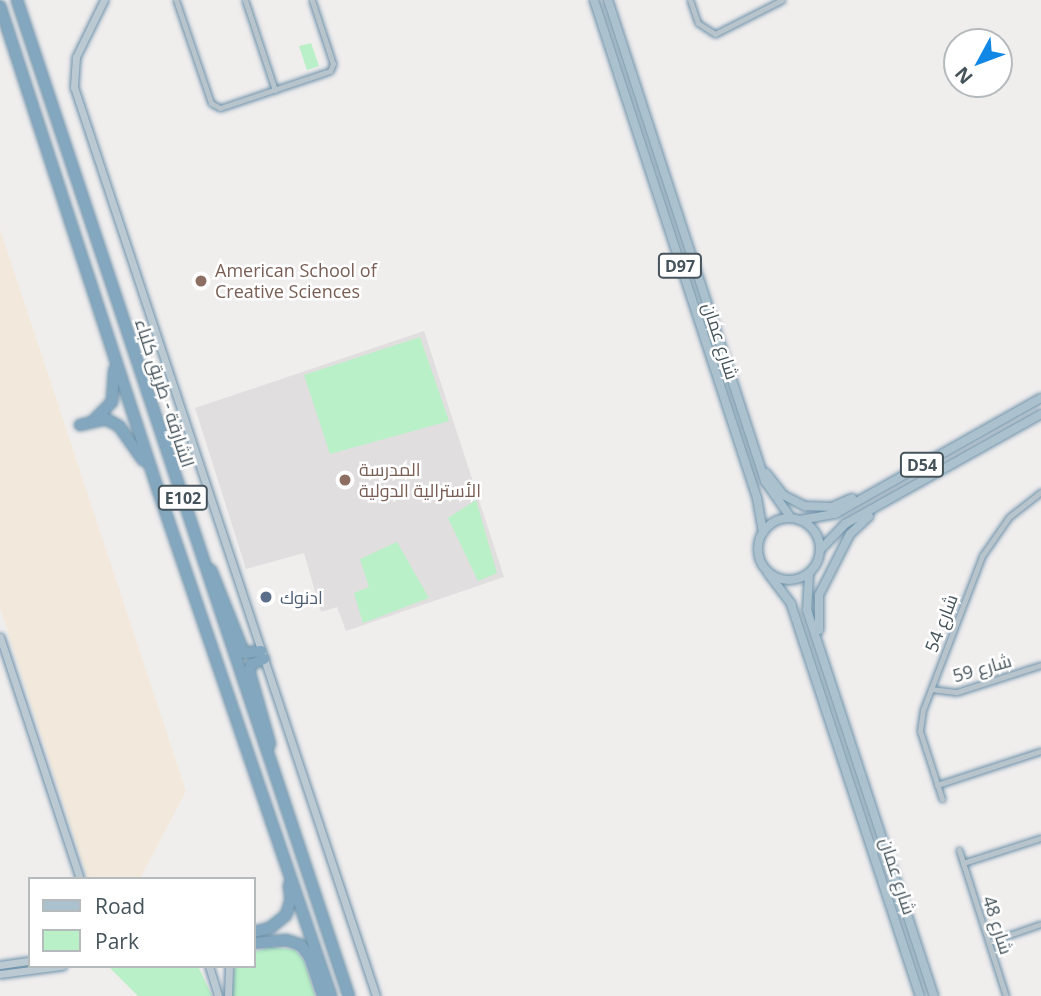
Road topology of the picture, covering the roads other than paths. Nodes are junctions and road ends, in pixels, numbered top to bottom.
1 (17, 0) edge
2 (25, 0) edge
3 (104, 0) edge
4 (176, 0) edge
5 (245, 0) edge
6 (312, 0) edge
7 (594, 0) edge
8 (608, 0) edge
9 (690, 0) edge
10 (782, 0) edge
11 (0, 6) edge
12 (0, 23) edge
13 (28, 33) junction
14 (18, 60) junction
15 (275, 90) junction
16 (110, 345) junction
17 (1041, 398) edge
18 (1041, 414) edge
19 (94, 421) junction
20 (80, 425) dead end
21 (761, 466) junction
22 (158, 489) junction
23 (875, 491) junction
24 (1040, 494) edge
25 (888, 499) junction
26 (790, 518) junction
27 (800, 520) junction
28 (763, 532) junction
29 (820, 550) junction
30 (204, 562) junction
31 (768, 573) junction
32 (809, 574) junction
33 (0, 637) edge
34 (263, 655) junction
35 (823, 657) junction
36 (1041, 665) edge
37 (931, 689) junction
38 (239, 720) junction
39 (1041, 751) edge
40 (270, 762) junction
41 (937, 785) junction
42 (942, 799) dead end
43 (1041, 838) edge
44 (959, 850) dead end
45 (963, 863) junction
46 (79, 877) edge
47 (1041, 924) edge
48 (256, 931) edge
49 (989, 942) junction
50 (256, 943) edge
51 (28, 961) edge
52 (0, 965) edge
53 (46, 968) edge
54 (210, 968) edge
55 (229, 968) edge
56 (0, 974) edge
57 (218, 996) edge
58 (228, 996) edge
59 (323, 996) edge
60 (331, 996) edge
61 (349, 996) edge
62 (376, 996) edge
63 (920, 996) edge
64 (934, 996) edge
65 (1006, 996) edge

1 - 13 highway, الشارقة - طريق كلباء / E102
2 - 13 highway
3 - 34 street
4 - 15 street
5 - 15 street
6 - 15 street
7 - 28 main road, شارع عمان / D97
8 - 21 main road, شارع عمان / D97
9 - 10 street
11 - 14 highway, الشارقة - طريق كلباء / E102
12 - 14 highway
13 - 30 highway, الشارقة - طريق كلباء / E102
14 - 16 highway, الشارقة - طريق كلباء / E102
16 - 19 highway
16 - 22 highway, الشارقة - طريق كلباء / E102
17 - 23 main road, D54
18 - 25 main road, D54
19 - 20 highway
19 - 22 highway
21 - 23 main road
21 - 26 main road, شارع عمان / D97
22 - 38 highway, الشارقة - طريق كلباء / E102
23 - 27 main road, D54
24 - 37 street, شارع 54
25 - 29 main road, D54
25 - 35 main road
26 - 27 main road
26 - 28 main road
27 - 29 main road
28 - 31 main road
29 - 32 main road
30 - 34 highway
30 - 40 highway, الشارقة - طريق كلباء / E102
31 - 32 main road
31 - 63 main road, شارع عمان
32 - 35 main road, شارع عمان
33 - 46 street
34 - 40 highway
34 - 62 street
35 - 64 main road, شارع عمان
36 - 37 street, شارع 59
37 - 41 street, شارع 54
38 - 48 highway
38 - 60 highway, الشارقة - طريق كلباء / E102
39 - 41 street
40 - 61 highway, الشارقة - طريق كلباء / E102
41 - 42 street, شارع 54
43 - 45 street
44 - 45 street, شارع 48
45 - 49 street, شارع 48
47 - 49 street
49 - 65 street, شارع 48
50 - 59 highway
51 - 52 street
53 - 56 street
54 - 57 street
55 - 58 street

